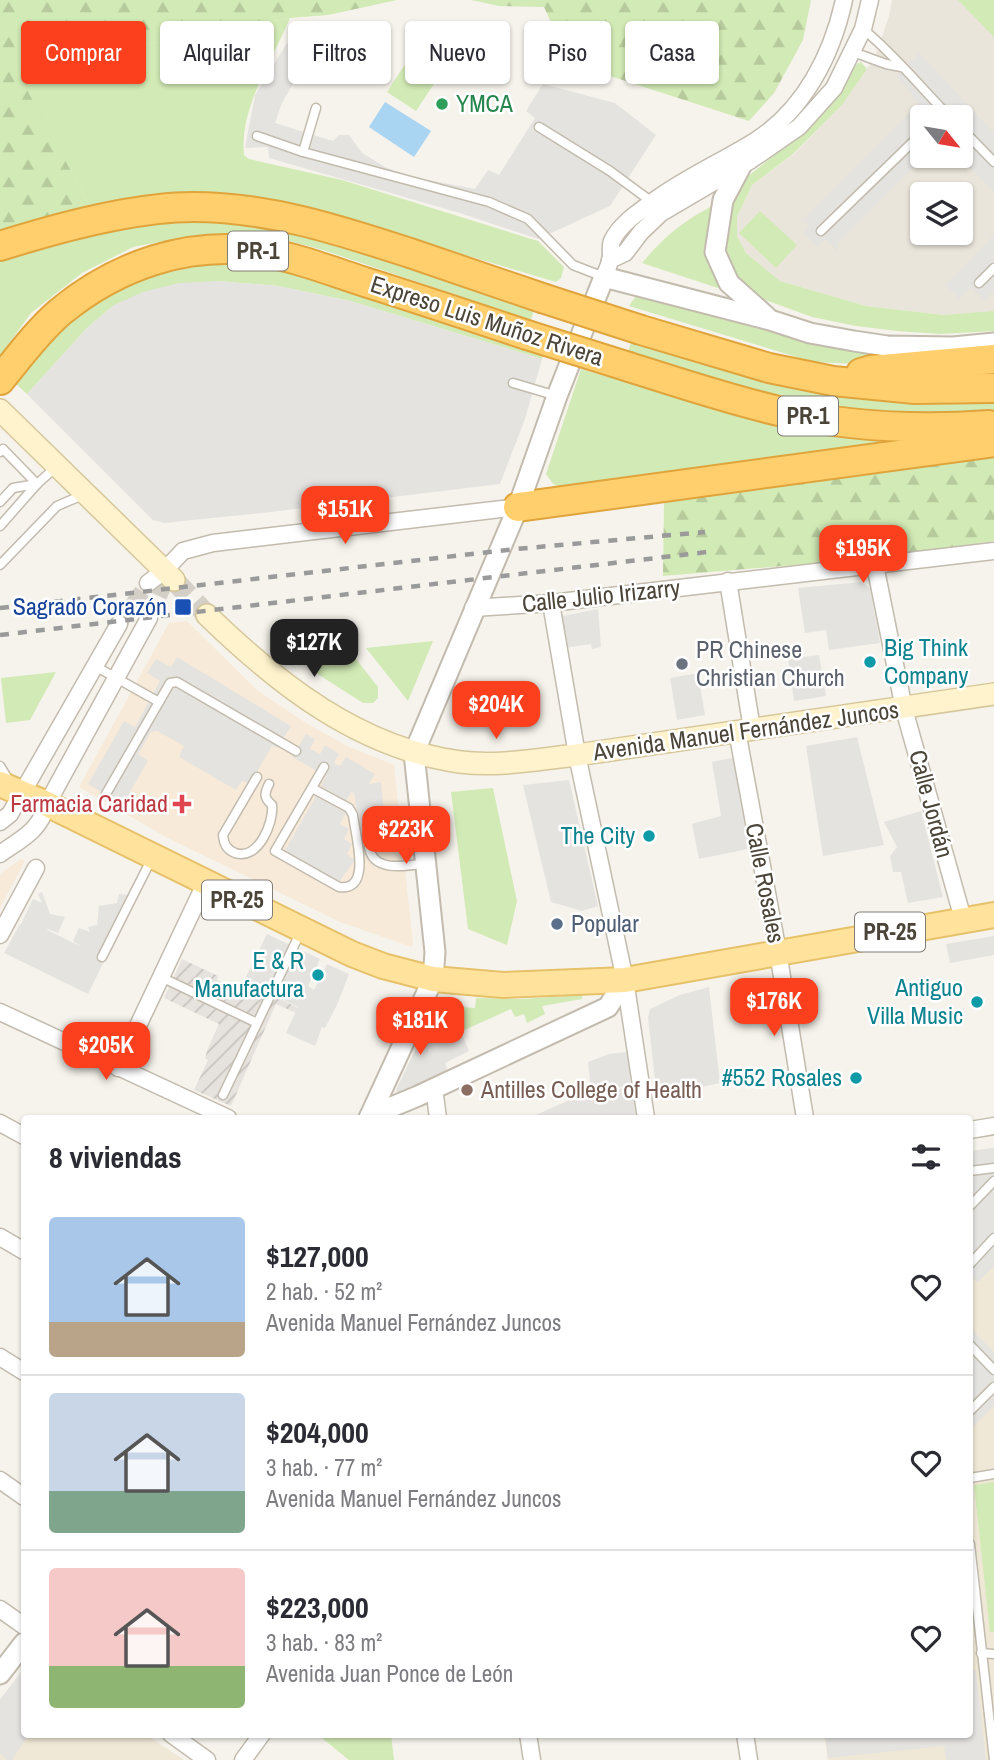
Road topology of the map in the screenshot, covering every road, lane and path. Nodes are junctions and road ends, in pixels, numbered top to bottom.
1 (844, 0) edge
2 (870, 0) edge
3 (839, 22) junction
4 (863, 29) junction
5 (831, 44) junction
6 (853, 52) junction
7 (901, 67) junction
8 (935, 105) edge
9 (316, 108) dead end
10 (539, 127) dead end
11 (257, 136) dead end
12 (973, 140) edge
13 (910, 145) edge
14 (303, 152) junction
15 (994, 162) edge
16 (741, 166) junction
17 (652, 202) junction
18 (821, 232) dead end
19 (0, 246) edge
20 (607, 268) junction
21 (994, 268) edge
22 (979, 283) dead end
23 (771, 320) junction
24 (994, 343) edge
25 (994, 359) edge
26 (7, 371) edge
27 (834, 381) junction
28 (513, 383) dead end
29 (994, 388) edge
30 (556, 396) junction
31 (0, 410) edge
32 (994, 425) edge
33 (994, 442) edge
34 (1, 449) edge
35 (57, 466) junction
36 (37, 484) junction
37 (86, 494) junction
38 (0, 502) edge
39 (518, 506) junction
40 (0, 526) edge
41 (994, 551) edge
42 (0, 565) edge
43 (876, 565) junction
44 (163, 579) joint
45 (728, 581) junction
46 (551, 603) junction
47 (473, 608) junction
48 (207, 615) tunnel mouth
49 (149, 618) tunnel mouth
50 (119, 624) tunnel mouth
51 (95, 666) junction
52 (117, 678) junction
53 (994, 694) edge
54 (159, 702) junction
55 (904, 709) junction
56 (745, 730) junction
57 (296, 751) dead end
58 (414, 753) junction
59 (577, 755) junction
60 (0, 766) edge
61 (324, 767) dead end
62 (257, 777) dead end
63 (269, 784) dead end
64 (312, 788) junction
65 (12, 789) edge
66 (106, 794) dead end
67 (47, 804) junction
68 (0, 822) edge
69 (369, 847) dead end
70 (0, 854) edge
71 (152, 857) junction
72 (426, 863) junction
73 (36, 868) dead end
74 (205, 884) junction
75 (961, 914) junction
76 (994, 914) edge
77 (301, 931) junction
78 (0, 935) edge
79 (782, 952) junction
80 (102, 957) dead end
81 (161, 977) junction
82 (433, 979) junction
83 (625, 980) junction
84 (0, 1012) edge
85 (257, 1023) junction
86 (118, 1068) junction
87 (434, 1088) junction
88 (223, 1095) dead end
89 (221, 1115) edge
90 (370, 1115) edge
91 (373, 1115) edge
92 (438, 1115) edge
93 (646, 1115) edge
94 (806, 1115) edge
95 (814, 1115) edge
96 (0, 1123) edge
97 (994, 1126) edge
98 (973, 1130) edge
99 (21, 1134) edge
100 (994, 1168) edge
101 (973, 1171) edge
102 (994, 1181) edge
103 (973, 1203) edge
104 (0, 1237) edge
105 (994, 1238) edge
106 (21, 1249) edge
107 (973, 1261) edge
108 (973, 1348) edge
109 (978, 1354) junction
110 (0, 1357) edge
111 (973, 1360) edge
112 (21, 1370) edge
113 (994, 1370) edge
114 (994, 1387) edge
115 (973, 1408) edge
116 (994, 1474) edge
117 (973, 1478) edge
118 (0, 1480) edge
119 (21, 1495) edge
120 (973, 1574) edge
121 (0, 1609) edge
122 (21, 1624) edge
123 (21, 1647) edge
124 (981, 1653) junction
125 (994, 1654) edge
126 (0, 1674) edge
127 (176, 1738) edge
128 (259, 1738) edge
129 (529, 1738) edge
130 (746, 1738) edge
131 (206, 1760) edge
132 (243, 1760) edge
133 (532, 1760) edge
134 (749, 1760) edge
135 (994, 1760) edge

1 - 3 street
2 - 4 street
3 - 4 street
3 - 5 street
4 - 6 street
4 - 7 lane
5 - 6 street
5 - 17 street
6 - 7 lane
6 - 16 street
7 - 8 lane
9 - 14 lane
10 - 17 lane
11 - 14 lane
12 - 15 lane
13 - 18 lane
14 - 20 lane
16 - 20 street
16 - 23 street
17 - 20 street
19 - 27 highway, Expreso Luis Muñoz Rivera / PR-1, bridge
20 - 23 street
20 - 30 street
21 - 22 lane
23 - 24 street
25 - 27 highway
26 - 32 highway, Expreso Luis Muñoz Rivera / PR-1, bridge
27 - 29 highway, Expreso Luis Muñoz Rivera / PR-1
28 - 30 lane
30 - 39 street
31 - 35 main road
33 - 39 highway
34 - 36 lane
35 - 36 lane
35 - 37 main road
36 - 38 lane
36 - 40 lane
37 - 42 lane
37 - 44 main road
39 - 44 street
39 - 47 street
41 - 43 street, Calle Julio Irizarry
43 - 45 street, Calle Julio Irizarry
43 - 55 street, Calle Jordán
45 - 46 street, Calle Julio Irizarry
45 - 56 street, Calle Rosales
46 - 47 street, Calle Julio Irizarry
46 - 59 street
47 - 58 street
48 - 58 main road, Avenida Manuel Fernández Juncos
49 - 52 street
50 - 51 street
51 - 52 lane
51 - 65 street
52 - 54 lane
52 - 67 street
53 - 55 main road, Avenida Manuel Fernández Juncos
54 - 57 lane
54 - 66 lane
55 - 56 main road, Avenida Manuel Fernández Juncos
55 - 75 street, Calle Jordán
56 - 59 main road, Avenida Manuel Fernández Juncos
56 - 79 street, Calle Rosales
58 - 59 main road, Avenida Manuel Fernández Juncos
58 - 72 street
59 - 83 street
60 - 65 lane
61 - 64 lane
62 - 63 lane
64 - 64 lane
65 - 67 main road, PR-25
65 - 68 street
67 - 70 street
67 - 71 main road, PR-25
69 - 72 lane
71 - 74 main road, PR-25
71 - 80 lane
72 - 82 street
73 - 78 street
74 - 77 main road, PR-25
74 - 81 street
75 - 76 main road, PR-25
75 - 79 main road, PR-25
77 - 82 main road, PR-25
77 - 85 lane
79 - 83 main road, PR-25
79 - 94 street, Calle Rosales
79 - 95 street, Calle Rosales
81 - 85 lane
81 - 86 street
82 - 83 main road, PR-25
82 - 90 street
83 - 87 street
83 - 93 street
84 - 86 street
85 - 88 lane
86 - 89 street
87 - 91 street
87 - 92 street
96 - 99 street
97 - 98 street
100 - 101 lane
102 - 103 lane
104 - 106 street
105 - 107 lane
108 - 109 lane
109 - 111 lane
109 - 113 lane
110 - 112 street
114 - 115 lane
116 - 117 lane
118 - 119 street
120 - 124 lane
121 - 122 street
123 - 126 street
124 - 125 lane
124 - 135 lane
127 - 131 street
128 - 132 street
129 - 133 street
130 - 134 street

